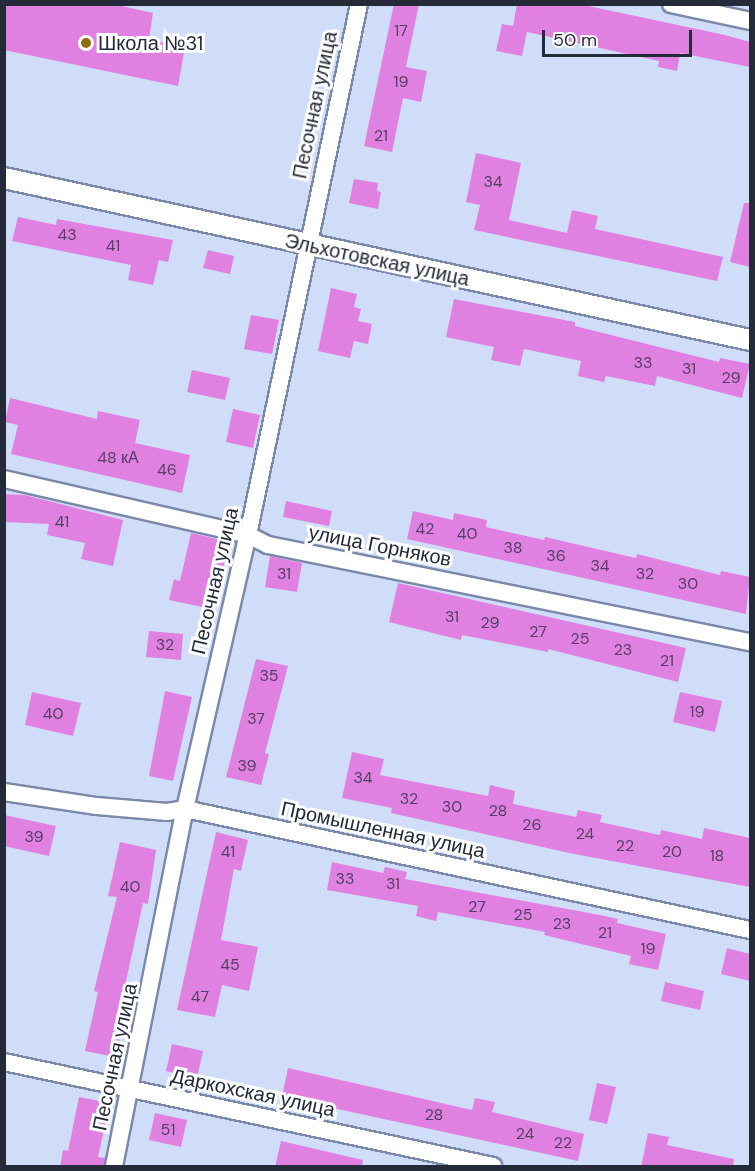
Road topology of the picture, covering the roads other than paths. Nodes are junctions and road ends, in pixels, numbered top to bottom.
1 (359, 4) edge
2 (671, 4) edge
3 (750, 21) edge
4 (4, 178) edge
5 (306, 244) junction
6 (750, 340) edge
7 (4, 479) edge
8 (248, 535) junction
9 (750, 642) edge
10 (4, 792) edge
11 (185, 809) junction
12 (750, 930) edge
13 (4, 1062) edge
14 (132, 1089) junction
15 (114, 1167) edge
16 (493, 1167) edge

1 - 5 street, Песочная улица
2 - 3 street
4 - 5 street, Эльхотовская улица
5 - 6 street, Эльхотовская улица
5 - 8 street, Песочная улица
7 - 8 street, улица Горняков
8 - 9 street, улица Горняков
8 - 11 street, Песочная улица
10 - 11 street, Промышленная улица
11 - 12 street, Промышленная улица
11 - 14 street, Песочная улица
13 - 14 street, Даркохская улица
14 - 15 street, Песочная улица
14 - 16 street, Даркохская улица

